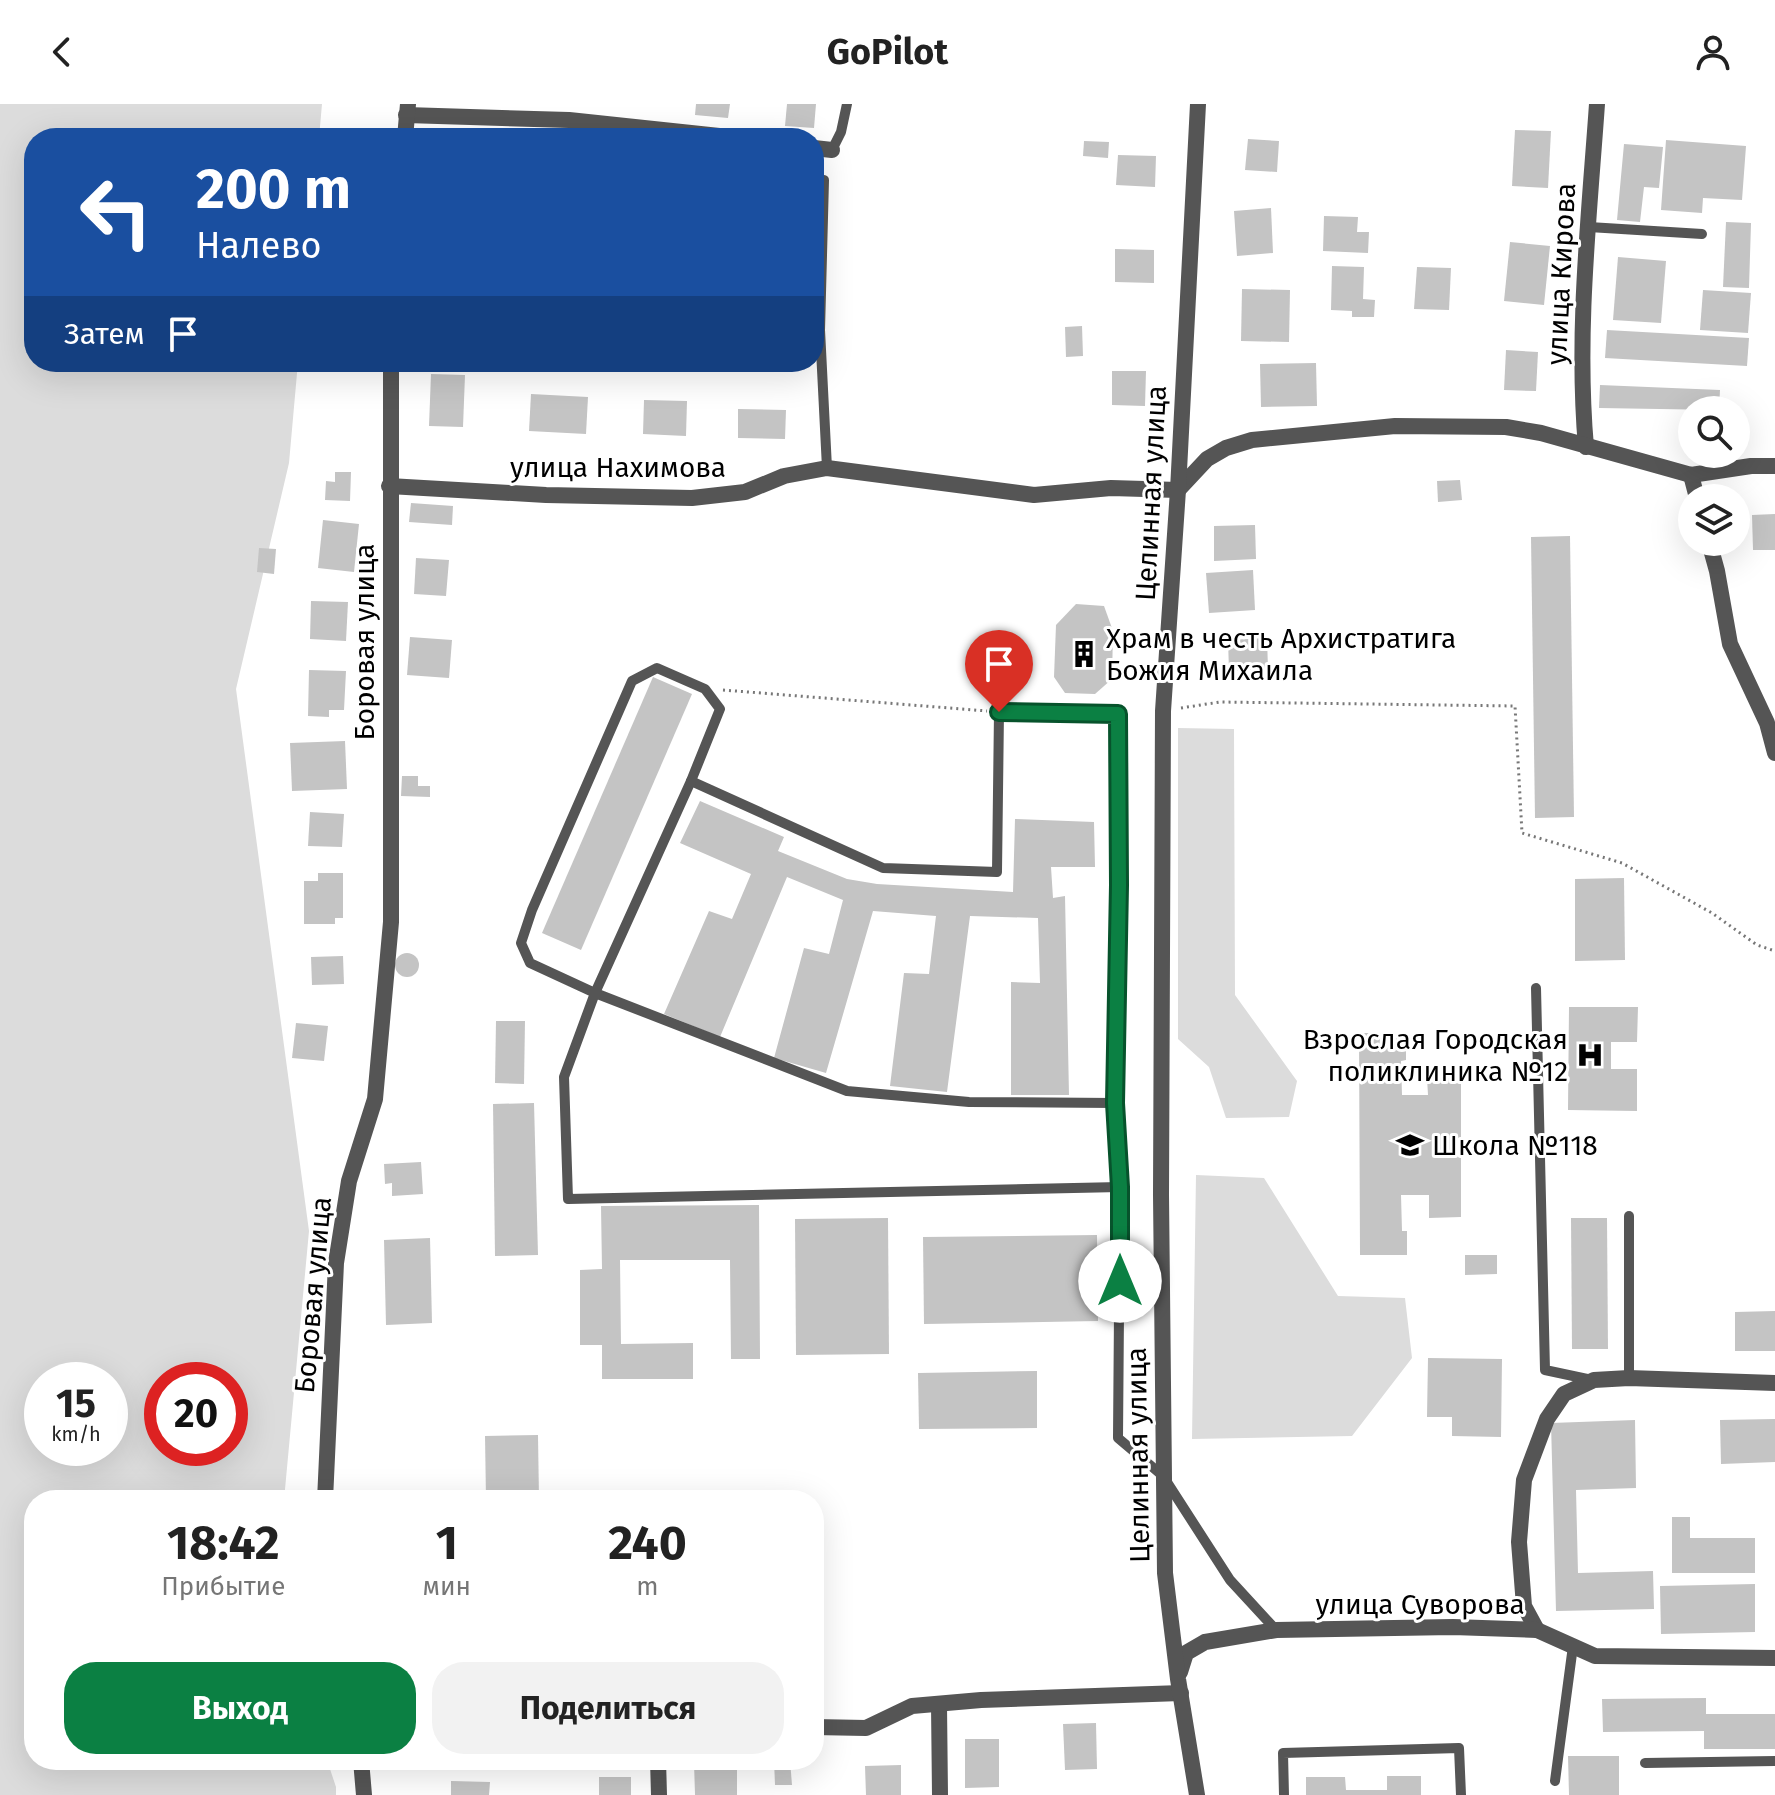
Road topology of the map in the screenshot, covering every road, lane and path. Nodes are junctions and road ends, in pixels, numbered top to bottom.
1 (847, 104) edge
2 (1198, 104) edge
3 (1597, 104) edge
4 (407, 109) edge
5 (644, 128) edge
6 (824, 149) edge
7 (832, 150) joint
8 (1589, 227) junction
9 (1702, 234) dead end
10 (391, 372) edge
11 (822, 372) edge
12 (1586, 447) junction
13 (1775, 466) edge
14 (827, 468) junction
15 (1691, 475) junction
16 (1693, 484) edge
17 (389, 486) junction
18 (1178, 490) junction
19 (1713, 556) edge
20 (705, 689) junction
21 (1163, 711) junction
22 (999, 712) junction
23 (1775, 753) edge
24 (691, 781) junction
25 (1775, 951) edge
26 (1536, 988) dead end
27 (595, 993) junction
28 (1115, 1103) junction
29 (1120, 1187) junction
30 (1629, 1216) dead end
31 (1629, 1378) junction
32 (1594, 1380) junction
33 (1775, 1383) edge
34 (1163, 1476) junction
35 (325, 1490) edge
36 (1276, 1630) junction
37 (1537, 1630) junction
38 (1573, 1646) junction
39 (1775, 1658) edge
40 (1180, 1686) junction
41 (939, 1705) junction
42 (824, 1727) edge
43 (1775, 1761) edge
44 (1645, 1763) dead end
45 (362, 1770) edge
46 (658, 1770) edge
47 (1555, 1781) dead end
48 (364, 1795) edge
49 (659, 1795) edge
50 (940, 1795) edge
51 (1197, 1795) edge
52 (1284, 1795) edge
53 (1461, 1795) edge

1 - 7 lane
2 - 18 street, Целинная улица
3 - 8 street, улица Кирова
4 - 5 street
6 - 7 street
8 - 9 lane
8 - 12 street, улица Кирова
10 - 17 street, Боровая улица
11 - 14 lane
12 - 15 street
12 - 18 street
13 - 15 street
14 - 17 street, улица Нахимова
14 - 18 street, улица Нахимова
15 - 16 street
17 - 35 street, Боровая улица
18 - 21 street, Целинная улица
19 - 23 street
20 - 22 path
20 - 24 lane
20 - 27 lane
21 - 25 path
21 - 34 street, Целинная улица
22 - 24 lane
22 - 28 lane
24 - 27 lane
26 - 32 lane
27 - 28 lane
27 - 29 lane
28 - 29 lane
29 - 34 lane
30 - 31 lane
31 - 32 street
31 - 33 street
32 - 37 street
34 - 36 lane
34 - 40 street, Целинная улица
36 - 37 street, улица Суворова
36 - 40 street, улица Суворова
37 - 38 street, улица Суворова
38 - 39 street, улица Суворова
38 - 47 lane
40 - 41 street
40 - 51 street, Целинная улица
41 - 42 street
41 - 50 street
43 - 44 lane
45 - 48 street
46 - 49 street
52 - 53 lane

